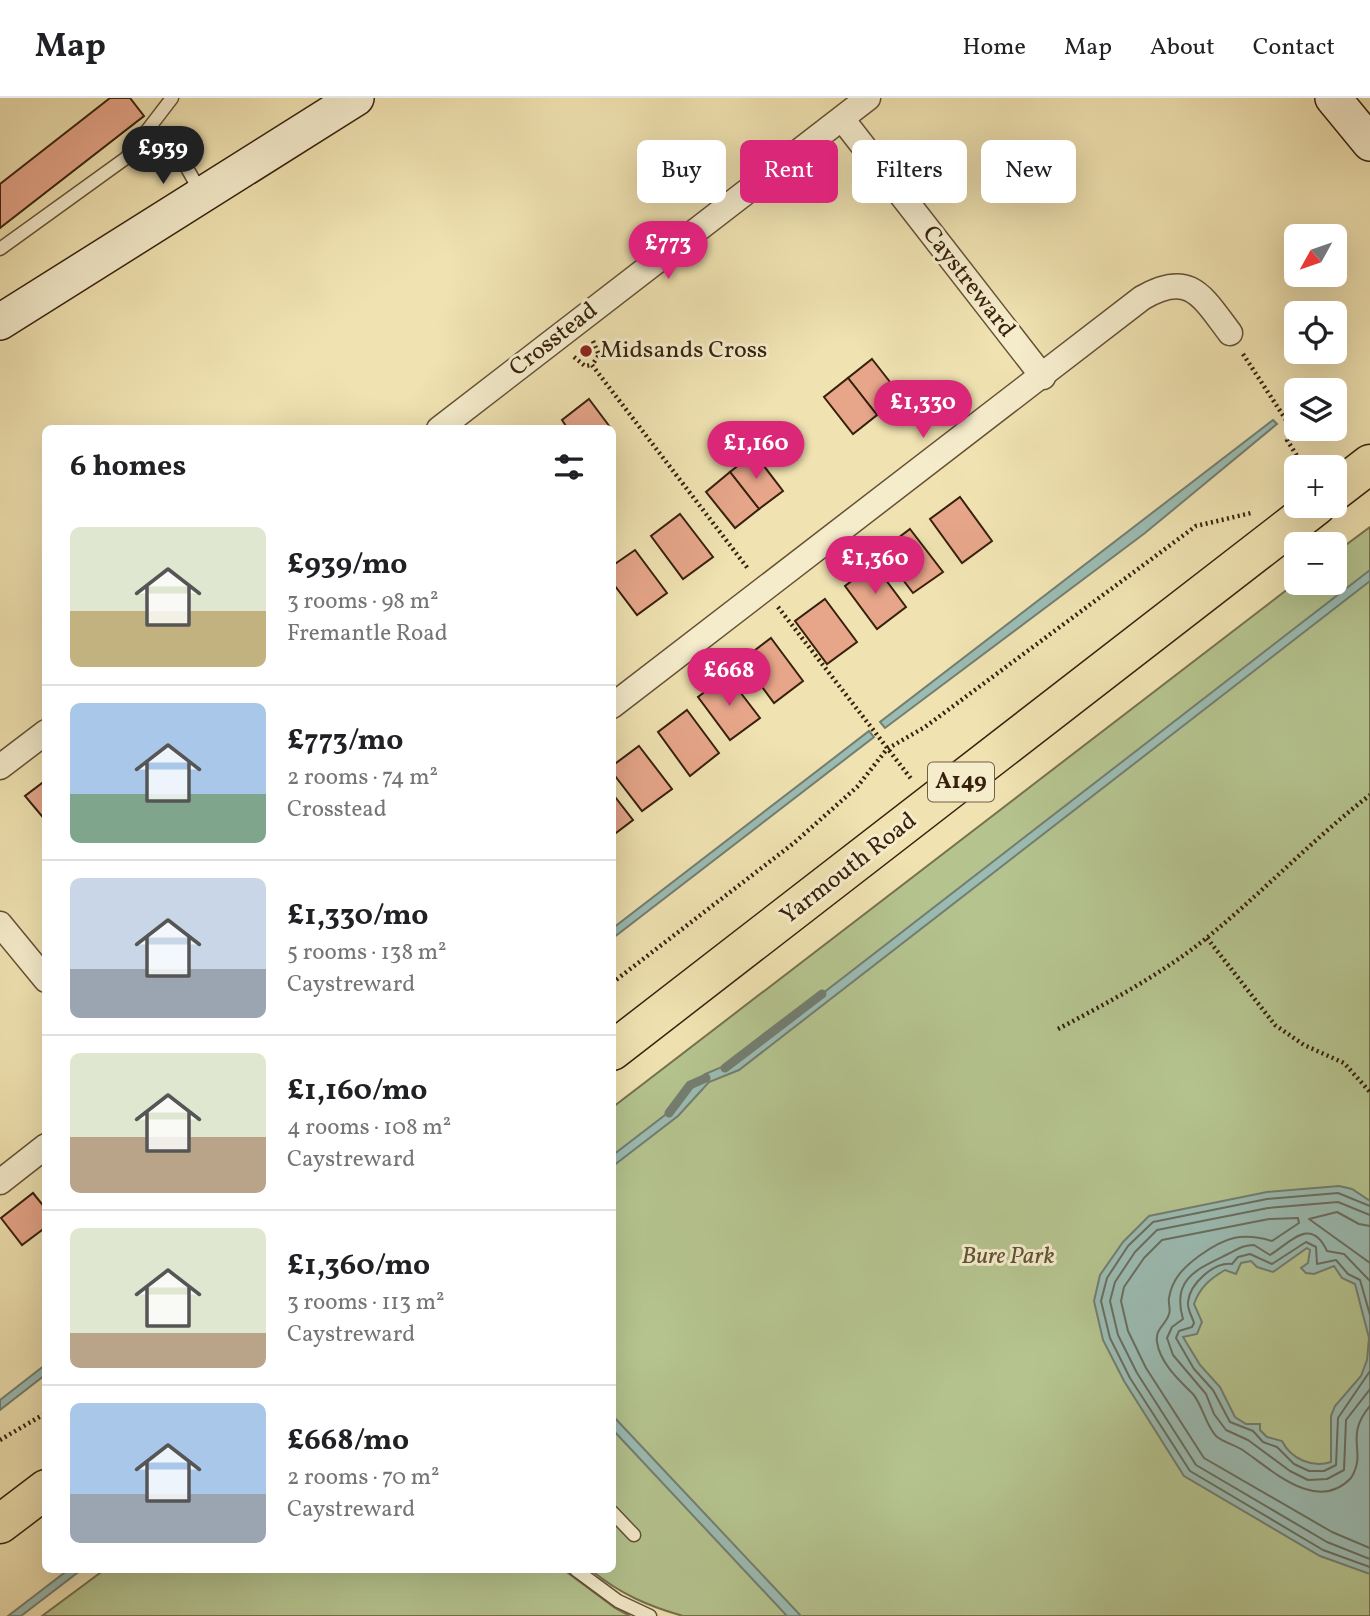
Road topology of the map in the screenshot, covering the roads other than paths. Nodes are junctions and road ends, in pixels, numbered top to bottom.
1 (172, 98) edge
2 (356, 98) edge
3 (868, 98) edge
4 (1333, 98) edge
5 (842, 120) junction
6 (151, 130) junction
7 (1370, 143) edge
8 (202, 195) junction
9 (0, 249) edge
10 (0, 322) edge
11 (1230, 333) road end
12 (1043, 377) junction
13 (444, 425) edge
14 (1370, 464) edge
15 (1347, 482) edge
16 (1301, 518) edge
17 (616, 703) edge
18 (42, 735) edge
19 (0, 767) edge
20 (0, 924) edge
21 (42, 975) edge
22 (616, 1048) edge
23 (42, 1149) edge
24 (0, 1182) edge
25 (42, 1492) edge
26 (616, 1516) edge
27 (0, 1524) edge
28 (634, 1535) dead end
29 (580, 1573) edge
30 (650, 1616) edge

1 - 6 lane
2 - 8 street
3 - 5 street, Crosstead
4 - 7 street
5 - 12 street, Caystreward
5 - 13 street, Crosstead
6 - 8 lane
6 - 9 lane
8 - 10 street
11 - 12 street
12 - 17 street
14 - 15 main road, Yarmouth Road / A149
16 - 22 main road, Yarmouth Road / A149
18 - 19 street
20 - 21 street
23 - 24 street
25 - 27 main road
26 - 28 lane
29 - 30 lane

